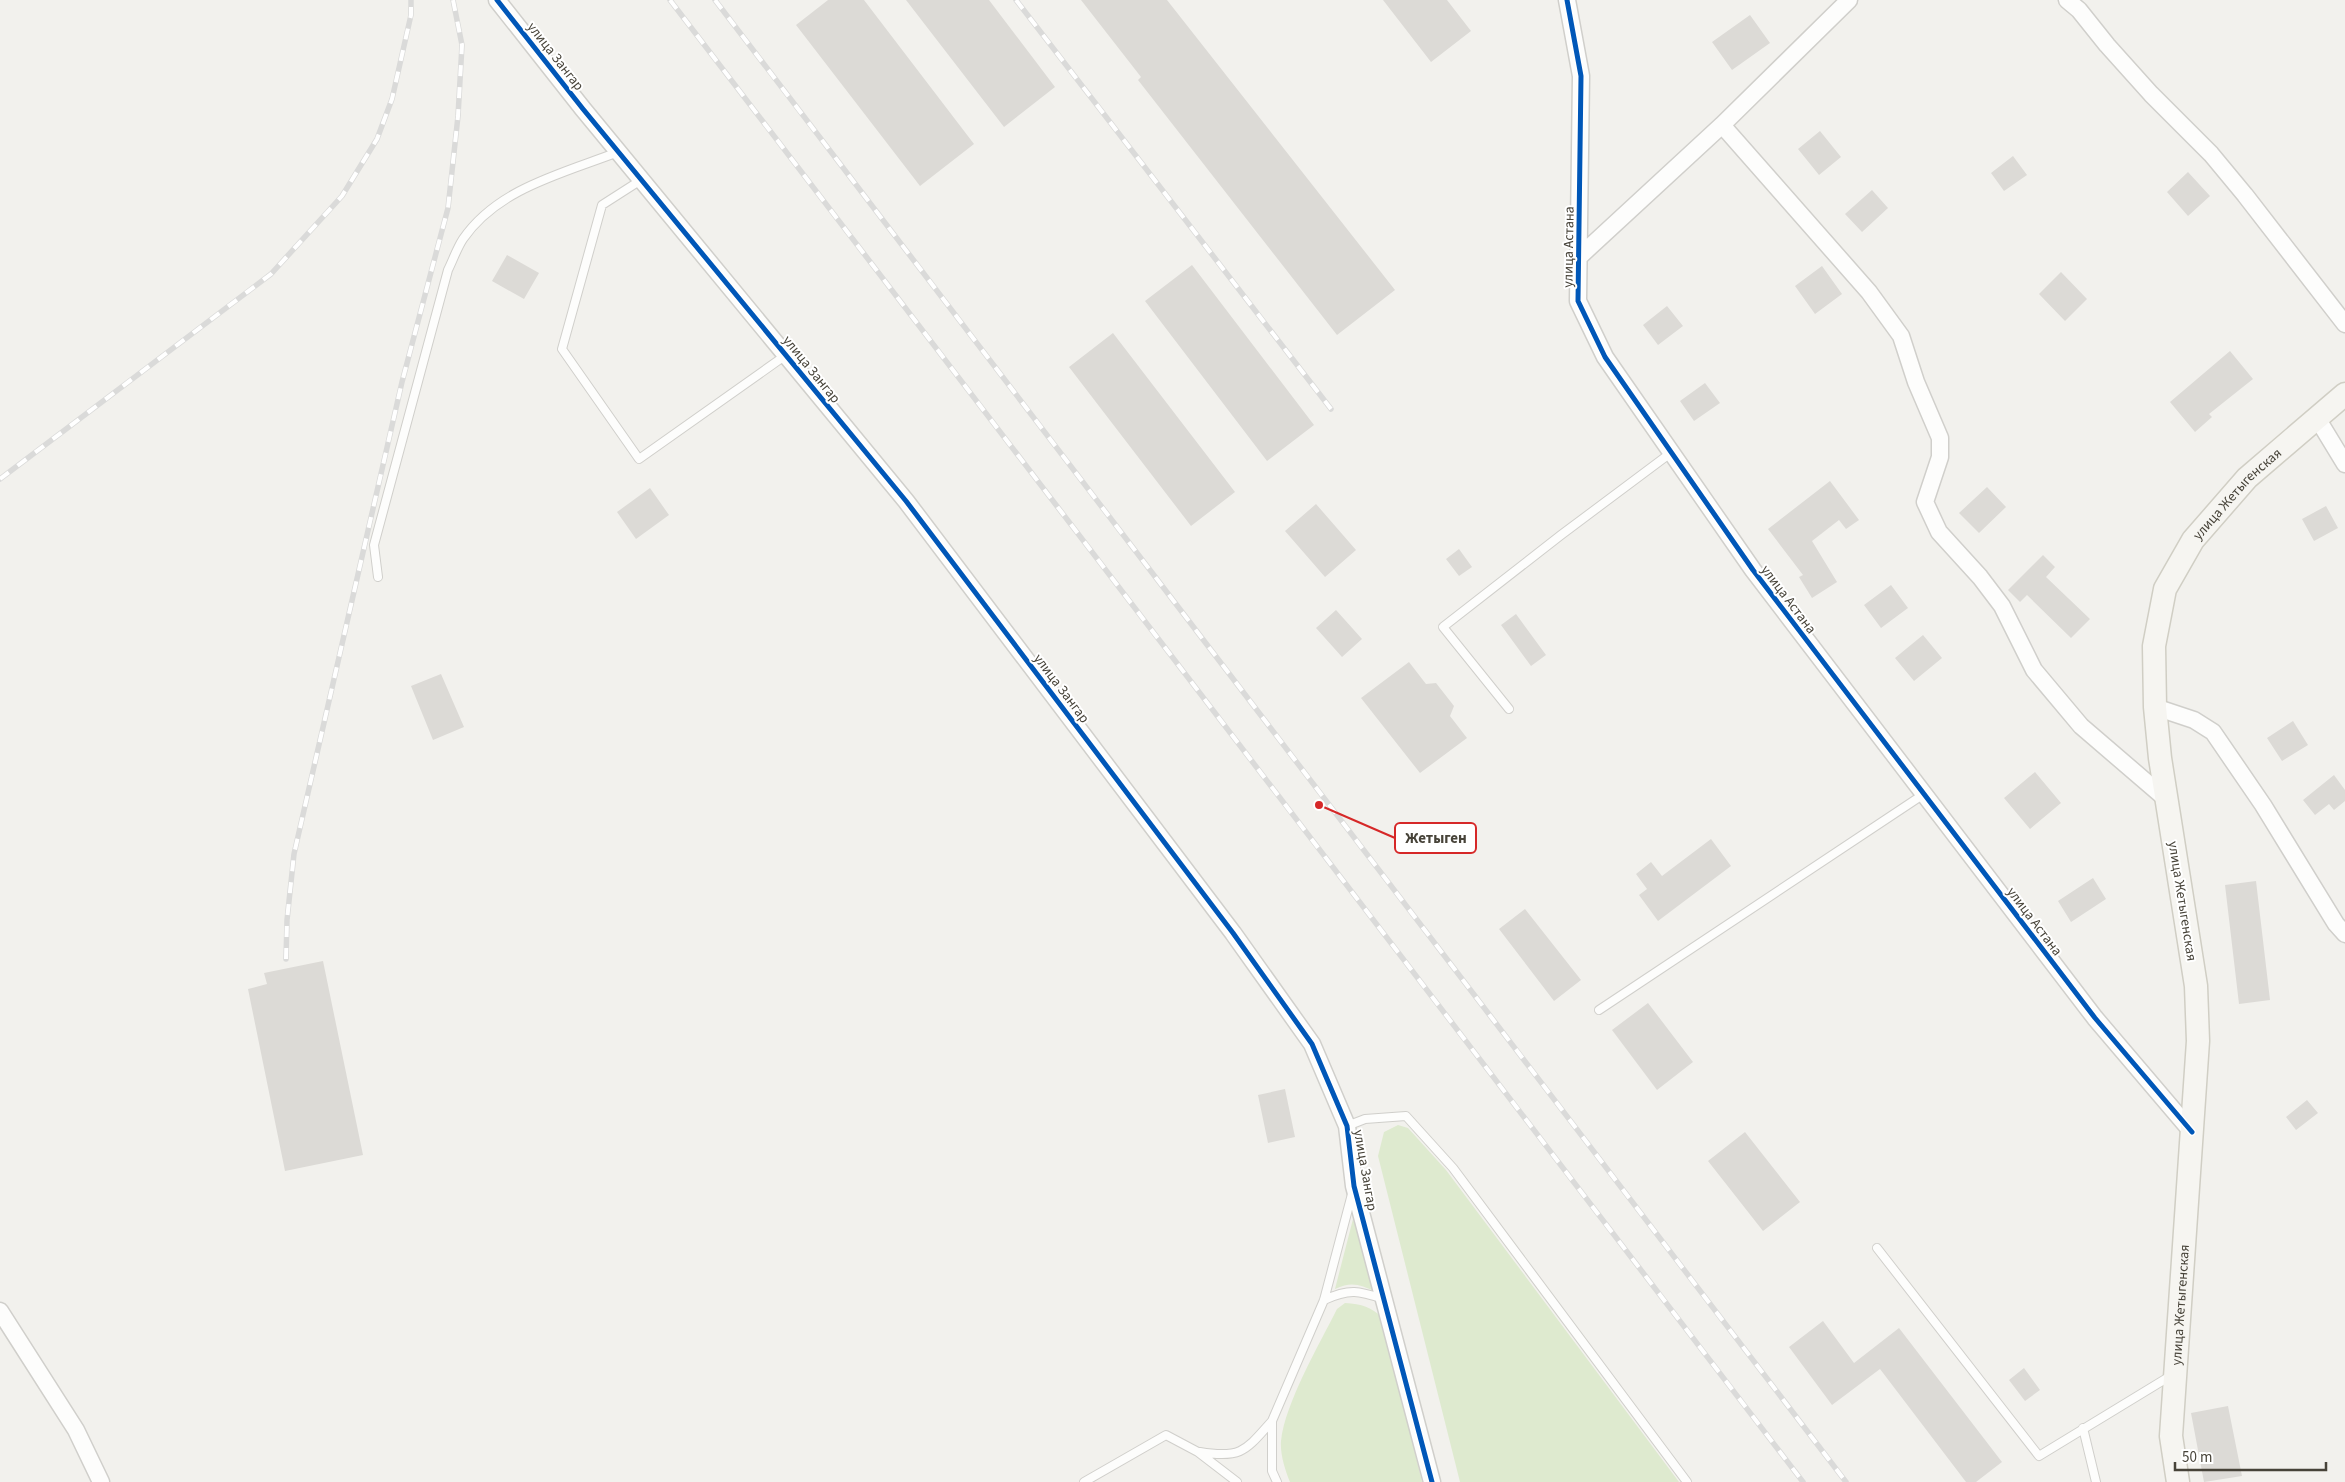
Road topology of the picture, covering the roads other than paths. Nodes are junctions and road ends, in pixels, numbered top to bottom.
1 (497, 0) edge
2 (1568, 0) edge
3 (1849, 0) edge
4 (2067, 0) edge
5 (1722, 125) junction
6 (618, 152) junction
7 (641, 180) junction
8 (1579, 257) junction
9 (2345, 324) edge
10 (786, 355) junction
11 (2345, 394) edge
12 (2317, 418) junction
13 (1672, 452) junction
14 (2345, 464) edge
15 (378, 577) dead end
16 (2155, 707) junction
17 (1509, 710) dead end
18 (1924, 794) junction
19 (2166, 800) junction
20 (2345, 934) edge
21 (1599, 1010) dead end
22 (1347, 1126) junction
23 (2192, 1132) junction
24 (1354, 1186) junction
25 (1877, 1248) dead end
26 (1385, 1299) junction
27 (1324, 1300) junction
28 (0, 1311) edge
29 (2176, 1372) junction
30 (1272, 1421) junction
31 (2083, 1428) junction
32 (1198, 1452) junction
33 (100, 1482) edge
34 (1084, 1482) edge
35 (1237, 1482) edge
36 (1277, 1482) edge
37 (1432, 1482) edge
38 (1687, 1482) edge
39 (2096, 1482) edge
40 (2178, 1482) edge

1 - 6 street, улица Зангар
2 - 8 street, улица Астана
3 - 5 street
4 - 9 street
5 - 8 street
5 - 19 street
6 - 7 street, улица Зангар
6 - 15 lane
7 - 10 street, улица Зангар
7 - 10 lane
8 - 13 street, улица Астана
10 - 22 street, улица Зангар
11 - 12 main road, улица Жетыгенская
12 - 14 street
12 - 16 main road, улица Жетыгенская
13 - 17 lane
13 - 18 street, улица Астана
16 - 19 main road, улица Жетыгенская
16 - 20 street
18 - 21 lane
18 - 23 street, улица Астана
19 - 23 main road, улица Жетыгенская
22 - 24 street, улица Зангар
22 - 38 lane
23 - 29 main road, улица Жетыгенская
24 - 26 street, улица Зангар
24 - 27 lane
25 - 31 lane
26 - 27 lane
26 - 37 street, улица Зангар
27 - 30 lane
28 - 33 street
29 - 31 lane
29 - 40 main road, улица Жетыгенская
30 - 32 lane
30 - 36 lane
31 - 39 lane
32 - 34 lane
32 - 35 lane

